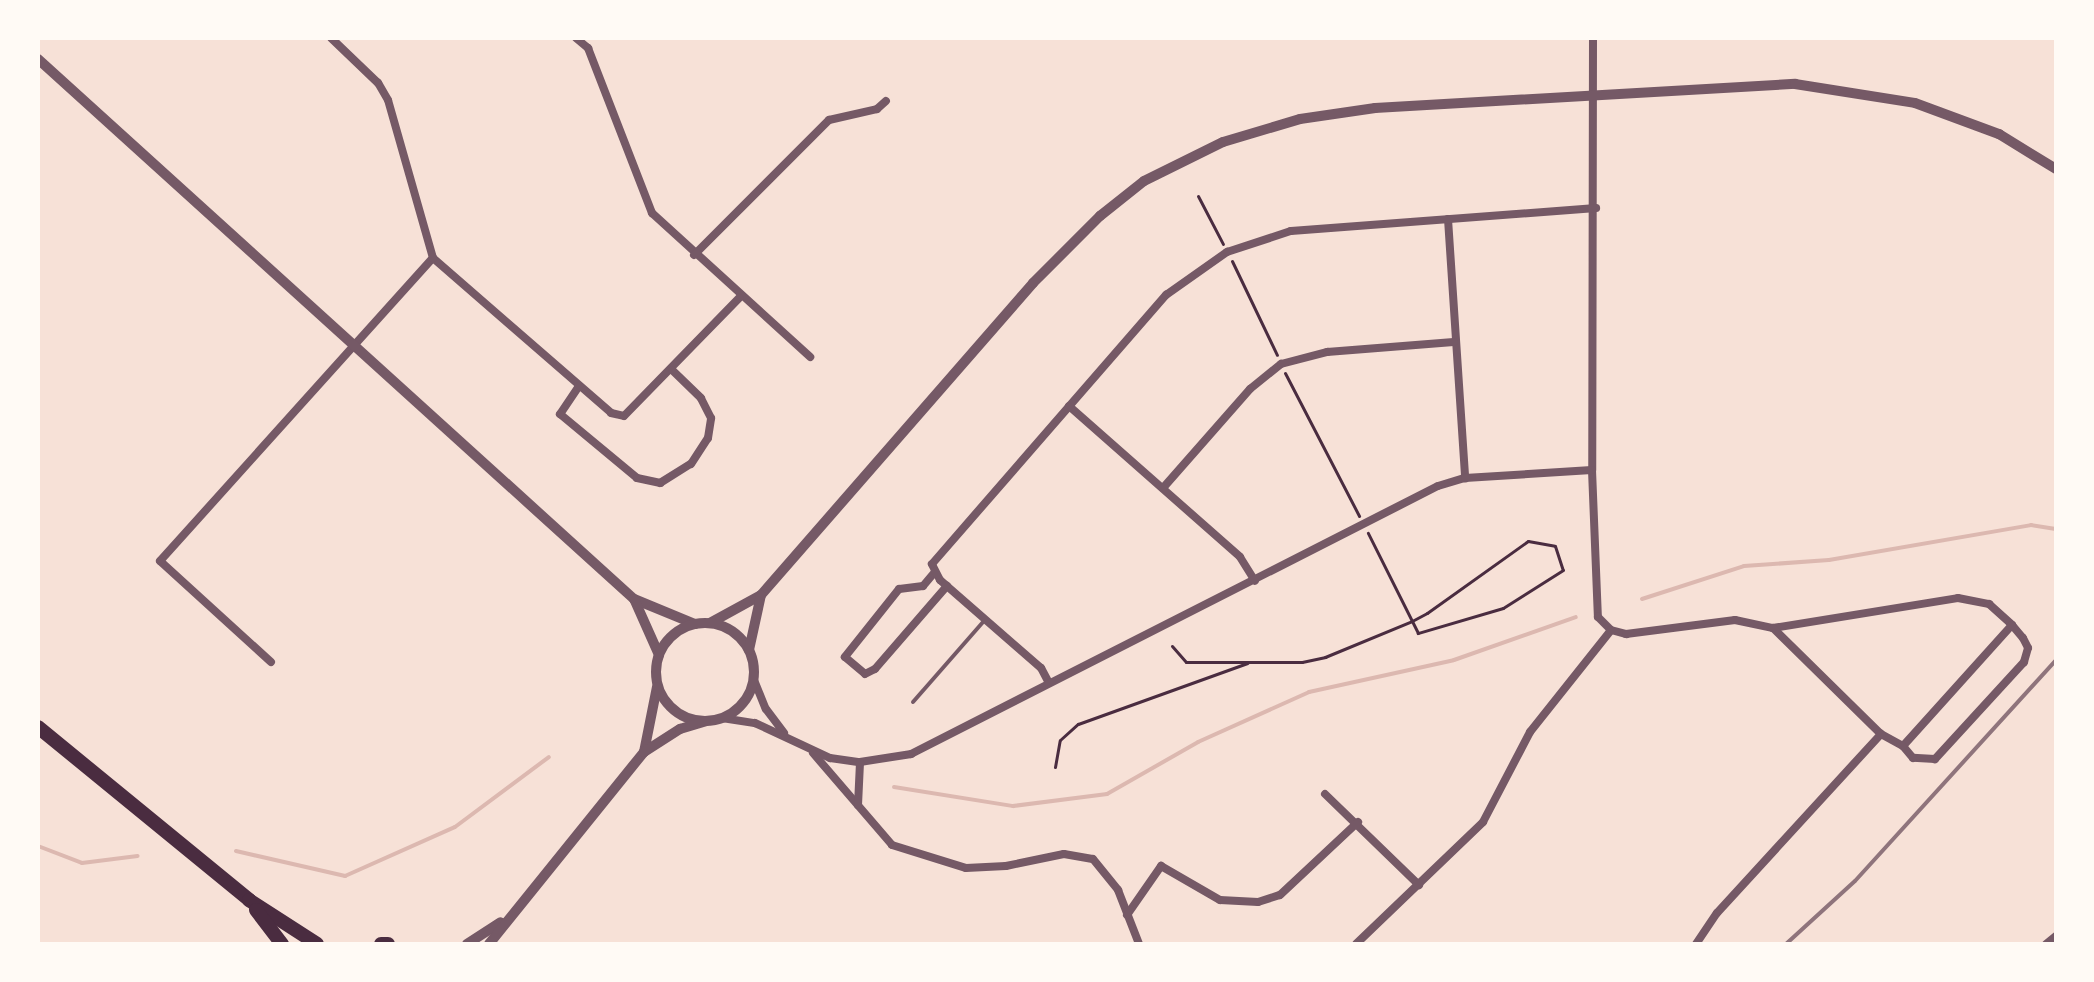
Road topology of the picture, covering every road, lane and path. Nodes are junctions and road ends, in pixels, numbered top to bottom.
1 (331, 38) edge
2 (576, 38) edge
3 (1593, 38) edge
4 (38, 59) edge
5 (1596, 94) junction
6 (886, 101) dead end
7 (2056, 169) edge
8 (1198, 196) dead end
9 (1596, 208) junction
10 (1448, 219) junction
11 (1225, 247) dead end
12 (694, 255) junction
13 (433, 258) junction
14 (1230, 258) dead end
15 (739, 298) junction
16 (1454, 342) junction
17 (353, 348) junction
18 (810, 357) dead end
19 (1279, 359) dead end
20 (1284, 369) dead end
21 (672, 370) junction
22 (579, 386) junction
23 (1069, 406) junction
24 (1592, 470) junction
25 (1465, 478) junction
26 (1163, 488) junction
27 (1359, 517) dead end
28 (1368, 533) dead end
29 (933, 568) junction
30 (1255, 581) junction
31 (947, 586) junction
32 (761, 595) junction
33 (634, 599) junction
34 (985, 619) junction
35 (1412, 621) junction
36 (710, 623) junction
37 (695, 624) junction
38 (2012, 625) junction
39 (1773, 628) junction
40 (1611, 630) junction
41 (1172, 646) dead end
42 (749, 650) junction
43 (659, 655) junction
44 (271, 662) dead end
45 (1251, 662) junction
46 (754, 680) junction
47 (1049, 683) junction
48 (657, 684) junction
49 (913, 702) dead end
50 (722, 718) junction
51 (706, 721) junction
52 (38, 727) edge
53 (1881, 734) junction
54 (787, 736) junction
55 (1903, 746) junction
56 (644, 752) junction
57 (813, 752) junction
58 (860, 762) junction
59 (1055, 767) dead end
60 (1325, 794) dead end
61 (858, 806) junction
62 (1358, 822) junction
63 (1419, 885) junction
64 (249, 900) junction
65 (1127, 915) junction
66 (510, 916) junction
67 (2056, 936) edge
68 (282, 944) edge
69 (317, 944) edge
70 (381, 944) edge
71 (388, 944) edge
72 (467, 944) edge
73 (489, 944) edge
74 (1139, 944) edge
75 (1356, 944) edge
76 (1696, 944) edge
77 (2046, 944) edge

1 - 13 street
2 - 12 street
3 - 5 street
4 - 17 street
5 - 7 street
5 - 9 street
5 - 32 street
6 - 12 street
8 - 11 path
9 - 10 street
9 - 24 street
10 - 16 street
10 - 23 street
12 - 15 street
13 - 17 street
13 - 22 street
14 - 19 path
15 - 18 street
15 - 21 street
16 - 25 street
16 - 26 street
17 - 33 street
17 - 44 street
20 - 27 path
21 - 22 street
21 - 22 street
23 - 26 street
23 - 29 street
24 - 25 street
24 - 40 street
25 - 30 street
26 - 30 street
28 - 35 path
29 - 31 street
29 - 31 street
30 - 47 street
31 - 34 street
32 - 36 street
32 - 42 street
33 - 37 street
33 - 43 street
34 - 47 street
34 - 49 lane
35 - 35 path
35 - 45 path
36 - 37 street
36 - 42 street
37 - 43 street
38 - 39 street
38 - 55 street
38 - 55 street
39 - 40 street
39 - 53 street
40 - 63 street
41 - 45 path
42 - 46 street
43 - 48 street
45 - 59 path
46 - 50 street
46 - 54 street
47 - 58 street
48 - 51 street
48 - 56 street
50 - 51 street
50 - 54 street
51 - 56 street
52 - 64 main road
53 - 55 street
53 - 76 street
54 - 57 street
56 - 66 street
57 - 58 street
57 - 61 street
58 - 61 street
60 - 62 street
61 - 65 street
62 - 63 street
62 - 65 street
63 - 75 street
64 - 68 main road
64 - 69 main road
65 - 74 street
66 - 72 street
66 - 73 street
67 - 77 street
70 - 71 main road

